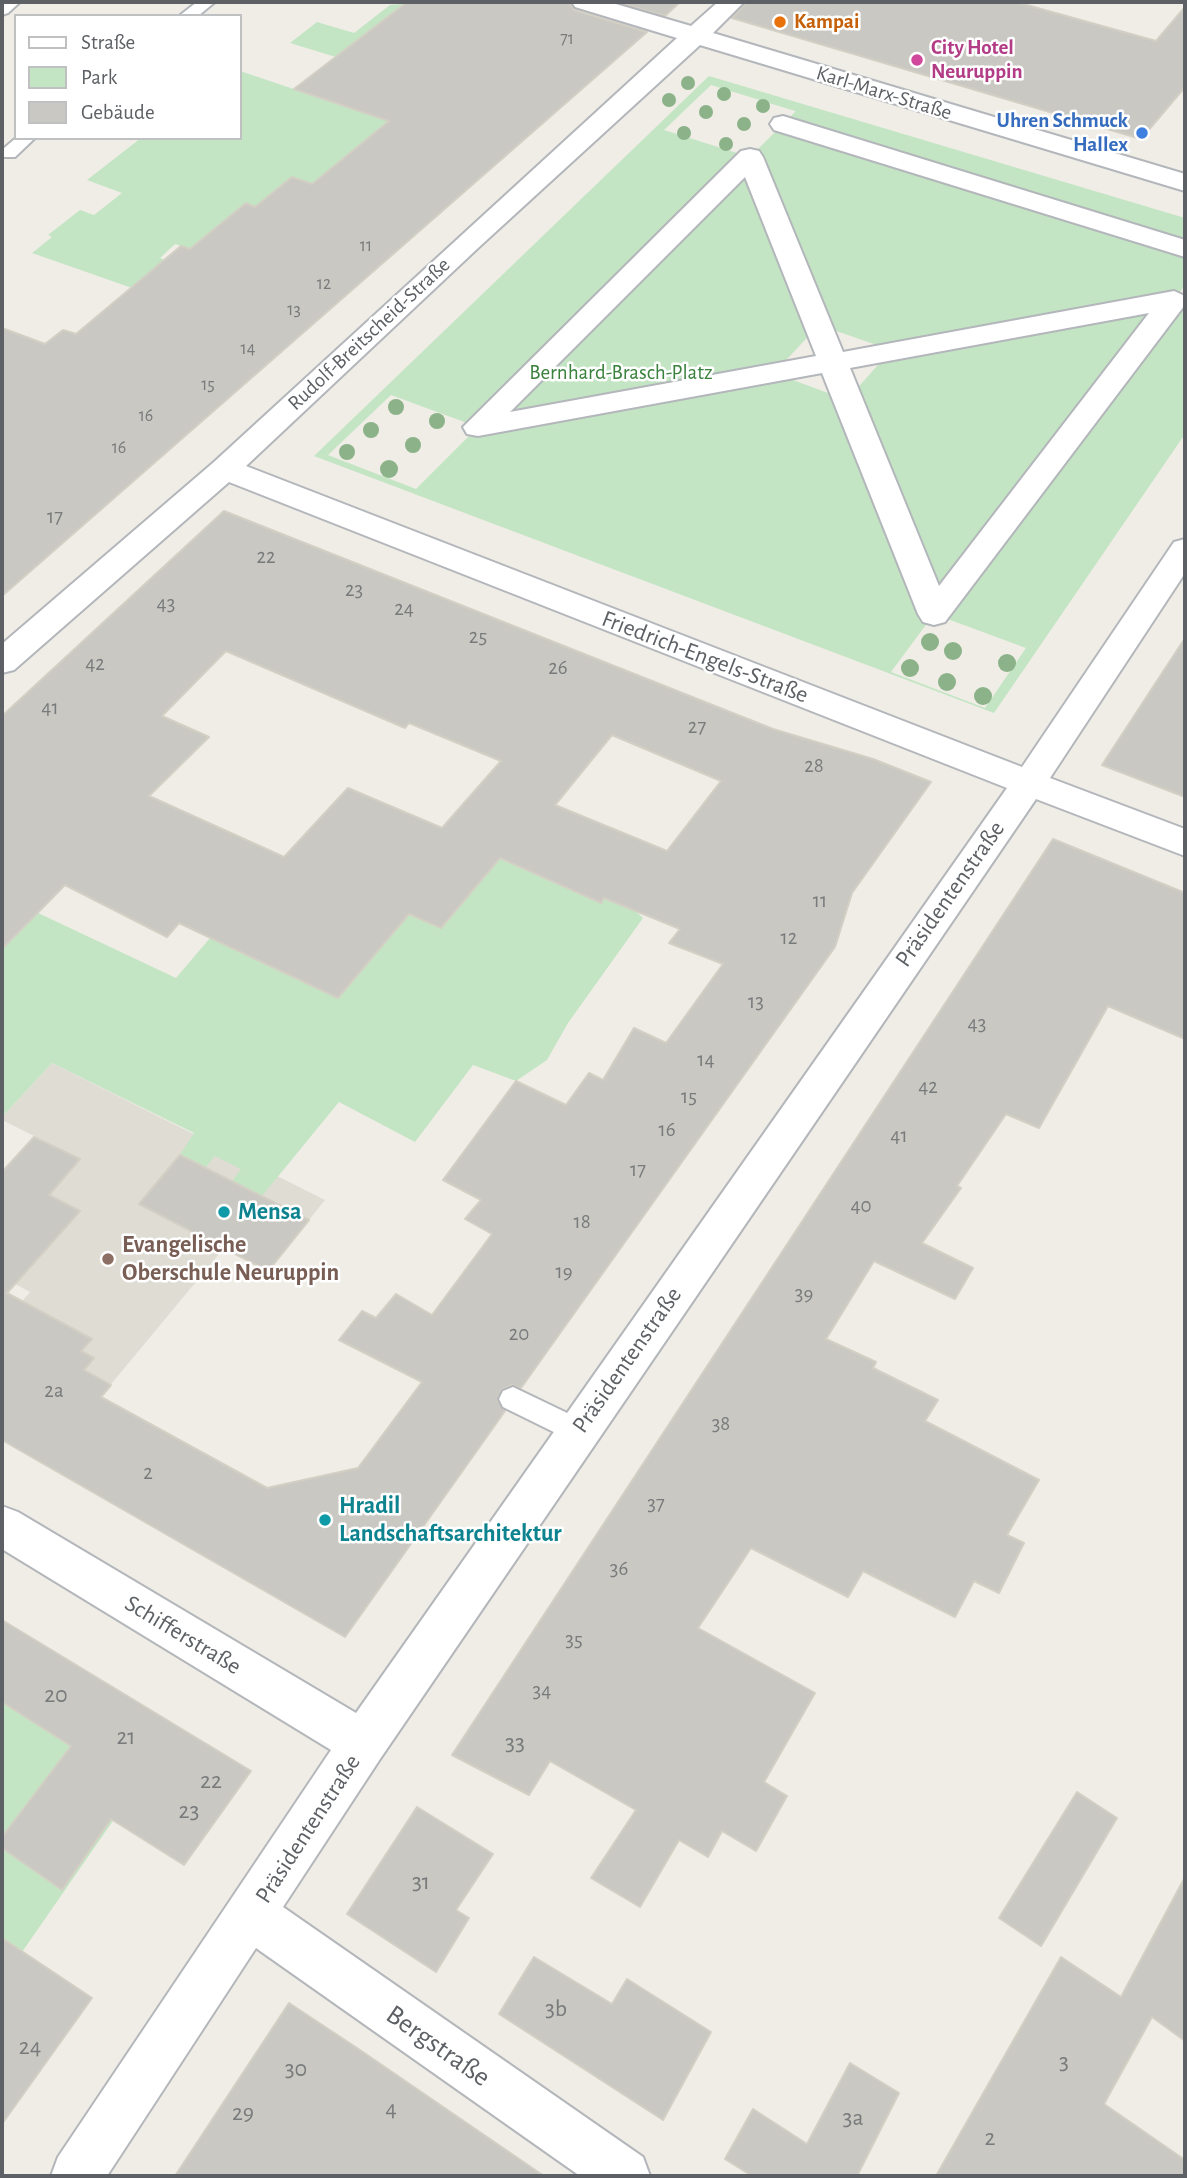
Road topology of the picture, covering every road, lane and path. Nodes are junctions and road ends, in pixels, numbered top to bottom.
1 (12, 2) edge
2 (207, 2) edge
3 (583, 2) edge
4 (732, 2) edge
5 (2, 10) edge
6 (190, 14) edge
7 (693, 36) junction
8 (783, 124) dead end
9 (25, 140) edge
10 (9, 153) dead end
11 (1185, 183) edge
12 (1185, 249) edge
13 (832, 363) junction
14 (225, 469) junction
15 (1185, 549) edge
16 (2, 662) edge
17 (1029, 783) junction
18 (1185, 843) edge
19 (513, 1399) dead end
20 (578, 1431) junction
21 (2, 1526) edge
22 (363, 1743) junction
23 (252, 1915) junction
24 (77, 2176) edge
25 (624, 2176) edge

1 - 5 lane
2 - 6 lane
3 - 7 street, Karl-Marx-Straße
4 - 7 street, Rudolf-Breitscheid-Straße
7 - 11 street, Karl-Marx-Straße
7 - 14 street, Rudolf-Breitscheid-Straße
8 - 12 street
9 - 10 lane
13 - 13 street
13 - 13 street
14 - 16 street, Rudolf-Breitscheid-Straße
14 - 17 street, Friedrich-Engels-Straße
15 - 17 street, Präsidentenstraße
17 - 18 street, Friedrich-Engels-Straße
17 - 20 street, Präsidentenstraße
19 - 20 lane
20 - 22 street, Präsidentenstraße
21 - 22 street, Schifferstraße
22 - 23 street, Präsidentenstraße
23 - 24 street, Präsidentenstraße
23 - 25 street, Bergstraße

